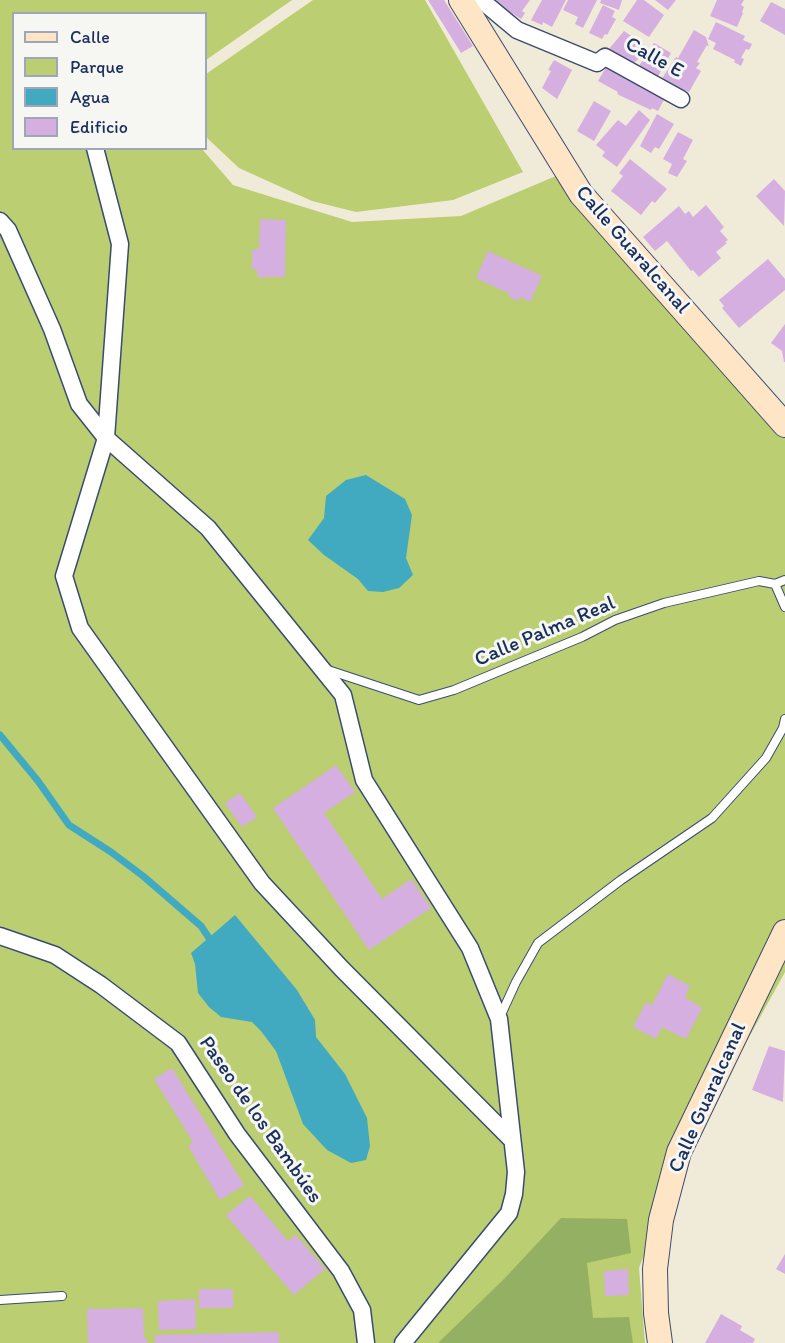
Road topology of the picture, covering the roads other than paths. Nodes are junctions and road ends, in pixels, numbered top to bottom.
1 (460, 0) edge
2 (481, 0) edge
3 (681, 99) dead end
4 (96, 150) edge
5 (0, 221) edge
6 (785, 425) edge
7 (106, 438) junction
8 (785, 580) edge
9 (775, 584) junction
10 (785, 607) edge
11 (322, 668) junction
12 (785, 719) edge
13 (785, 932) edge
14 (0, 936) edge
15 (499, 1019) junction
16 (512, 1140) junction
17 (62, 1296) dead end
18 (0, 1300) edge
19 (366, 1343) edge
20 (403, 1343) edge
21 (660, 1343) edge

1 - 6 street, Calle Guaralcanal
2 - 3 street, Calle E
4 - 7 street
5 - 7 street
7 - 11 street
7 - 16 street
8 - 9 lane, Calle Palma Real
9 - 10 lane
9 - 11 lane, Calle Palma Real
11 - 15 street
12 - 15 lane
13 - 21 street, Calle Guaralcanal
14 - 19 street, Paseo de los Bambúes
15 - 16 street
16 - 20 street
17 - 18 lane

